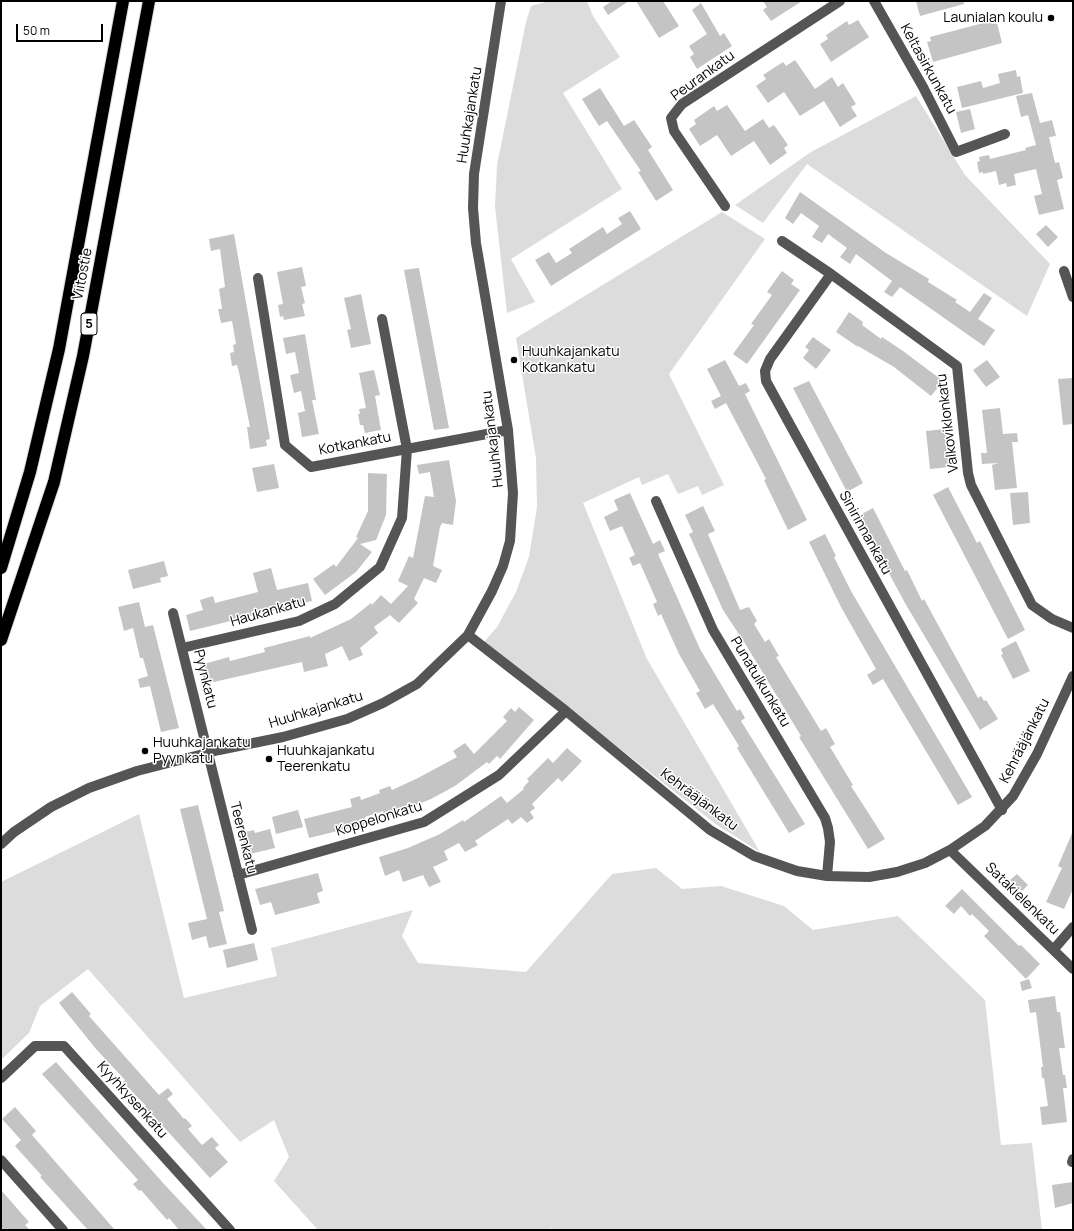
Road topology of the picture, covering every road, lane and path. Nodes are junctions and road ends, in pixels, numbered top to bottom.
1 (123, 1) edge
2 (149, 1) edge
3 (501, 1) edge
4 (840, 1) edge
5 (874, 1) edge
6 (1005, 134) dead end
7 (725, 206) dead end
8 (782, 242) dead end
9 (1064, 271) dead end
10 (831, 274) junction
11 (258, 278) dead end
12 (1073, 297) edge
13 (382, 319) dead end
14 (508, 430) junction
15 (407, 449) junction
16 (656, 501) dead end
17 (1, 568) edge
18 (173, 613) dead end
19 (1073, 628) edge
20 (468, 634) junction
21 (1, 640) edge
22 (182, 648) junction
23 (1073, 676) edge
24 (566, 711) junction
25 (209, 753) junction
26 (1002, 810) junction
27 (1, 844) edge
28 (950, 850) junction
29 (238, 874) junction
30 (827, 876) junction
31 (1073, 927) edge
32 (252, 930) dead end
33 (1054, 949) junction
34 (1073, 968) edge
35 (1, 1078) edge
36 (1, 1160) edge
37 (63, 1230) edge
38 (230, 1230) edge

1 - 17 highway, Viitostie / 5
2 - 21 highway, Viitostie / 5
3 - 14 street, Huuhkajankatu
4 - 7 street, Peurankatu
5 - 6 street, Keltasirkunkatu
8 - 10 street, Valkoviklonkatu
9 - 12 street
10 - 19 street, Valkoviklonkatu
10 - 26 street, Sinirinnankatu
11 - 15 street, Kotkankatu
13 - 15 street, Haukankatu
14 - 15 street, Kotkankatu
14 - 20 street, Huuhkajankatu
15 - 22 street, Haukankatu
16 - 30 street, Punatulkunkatu
18 - 22 street, Pyynkatu
20 - 24 street, Kehrääjänkatu
20 - 25 street, Huuhkajankatu
22 - 25 street, Pyynkatu
23 - 26 street, Kehrääjänkatu
24 - 29 street, Koppelonkatu
24 - 30 street, Kehrääjänkatu
25 - 27 street, Huuhkajankatu
25 - 29 street, Teerenkatu
26 - 28 street, Kehrääjänkatu
28 - 30 street, Kehrääjänkatu
28 - 33 street, Satakielenkatu
29 - 32 street, Teerenkatu
31 - 33 street
33 - 34 street, Satakielenkatu
35 - 38 street, Kyyhkysenkatu
36 - 37 street

